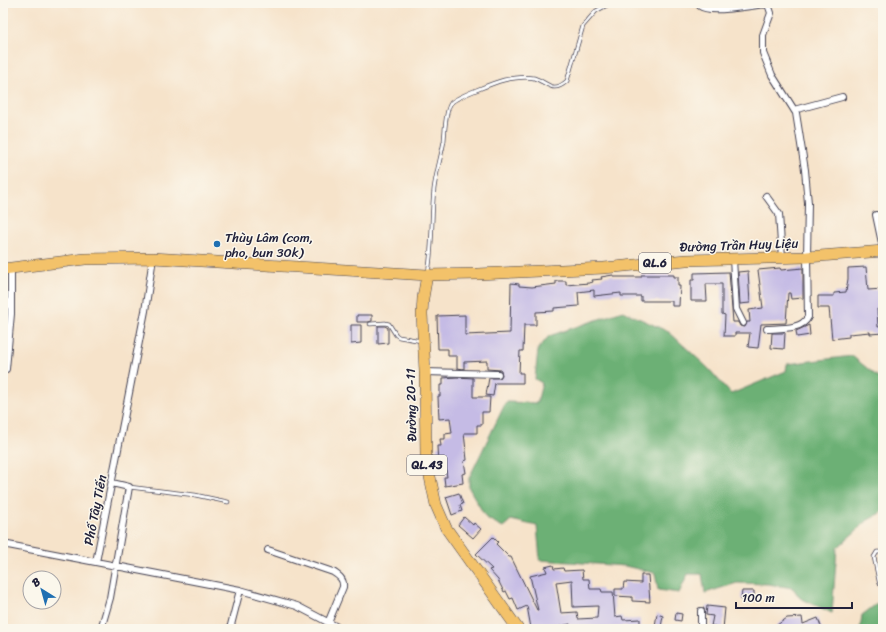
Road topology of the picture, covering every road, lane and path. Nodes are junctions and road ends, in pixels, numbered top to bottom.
1 (611, 3) edge
2 (699, 3) edge
3 (842, 96) dead end
4 (794, 110) junction
5 (766, 196) dead end
6 (876, 215) dead end
7 (883, 248) edge
8 (883, 251) edge
9 (807, 257) junction
10 (153, 258) junction
11 (782, 258) junction
12 (733, 259) junction
13 (7, 268) edge
14 (427, 275) junction
15 (370, 324) dead end
16 (743, 324) dead end
17 (767, 329) dead end
18 (424, 342) junction
19 (6, 369) dead end
20 (425, 372) junction
21 (498, 374) dead end
22 (112, 483) junction
23 (128, 487) junction
24 (228, 502) dead end
25 (3, 544) edge
26 (268, 550) dead end
27 (883, 552) edge
28 (96, 562) junction
29 (116, 566) junction
30 (883, 585) edge
31 (240, 590) junction
32 (701, 611) dead end
33 (328, 622) junction
34 (102, 629) edge
35 (230, 629) edge
36 (341, 629) edge
37 (518, 629) edge
38 (701, 629) edge

1 - 14 lane
2 - 4 street
3 - 4 street
4 - 9 street
5 - 11 street
6 - 7 street
8 - 9 highway, Đường Trần Huy Liệu / QL.6
9 - 11 highway, Đường Trần Huy Liệu / QL.6
9 - 17 street
10 - 13 highway, QL.6
10 - 14 highway, QL.6
10 - 22 street, Phố Tây Tiến
11 - 12 highway, Đường Trần Huy Liệu / QL.6
12 - 14 highway, Đường Trần Huy Liệu / QL.6
12 - 16 street
13 - 19 street
14 - 18 highway, Đường 20-11 / QL.43
15 - 18 lane
18 - 20 highway, Đường 20-11 / QL.43
20 - 21 street
20 - 37 highway, Đường 20-11 / QL.43
22 - 23 street
22 - 28 street, Phố Tây Tiến
23 - 24 lane
23 - 29 street
25 - 28 street
26 - 33 street
27 - 30 lane
28 - 29 street, Phố Tây Tiến
29 - 31 street, Phố Tây Tiến
29 - 34 street
31 - 33 street, Phố Tây Tiến
31 - 35 street
32 - 38 street
33 - 36 street, Phố Tây Tiến

